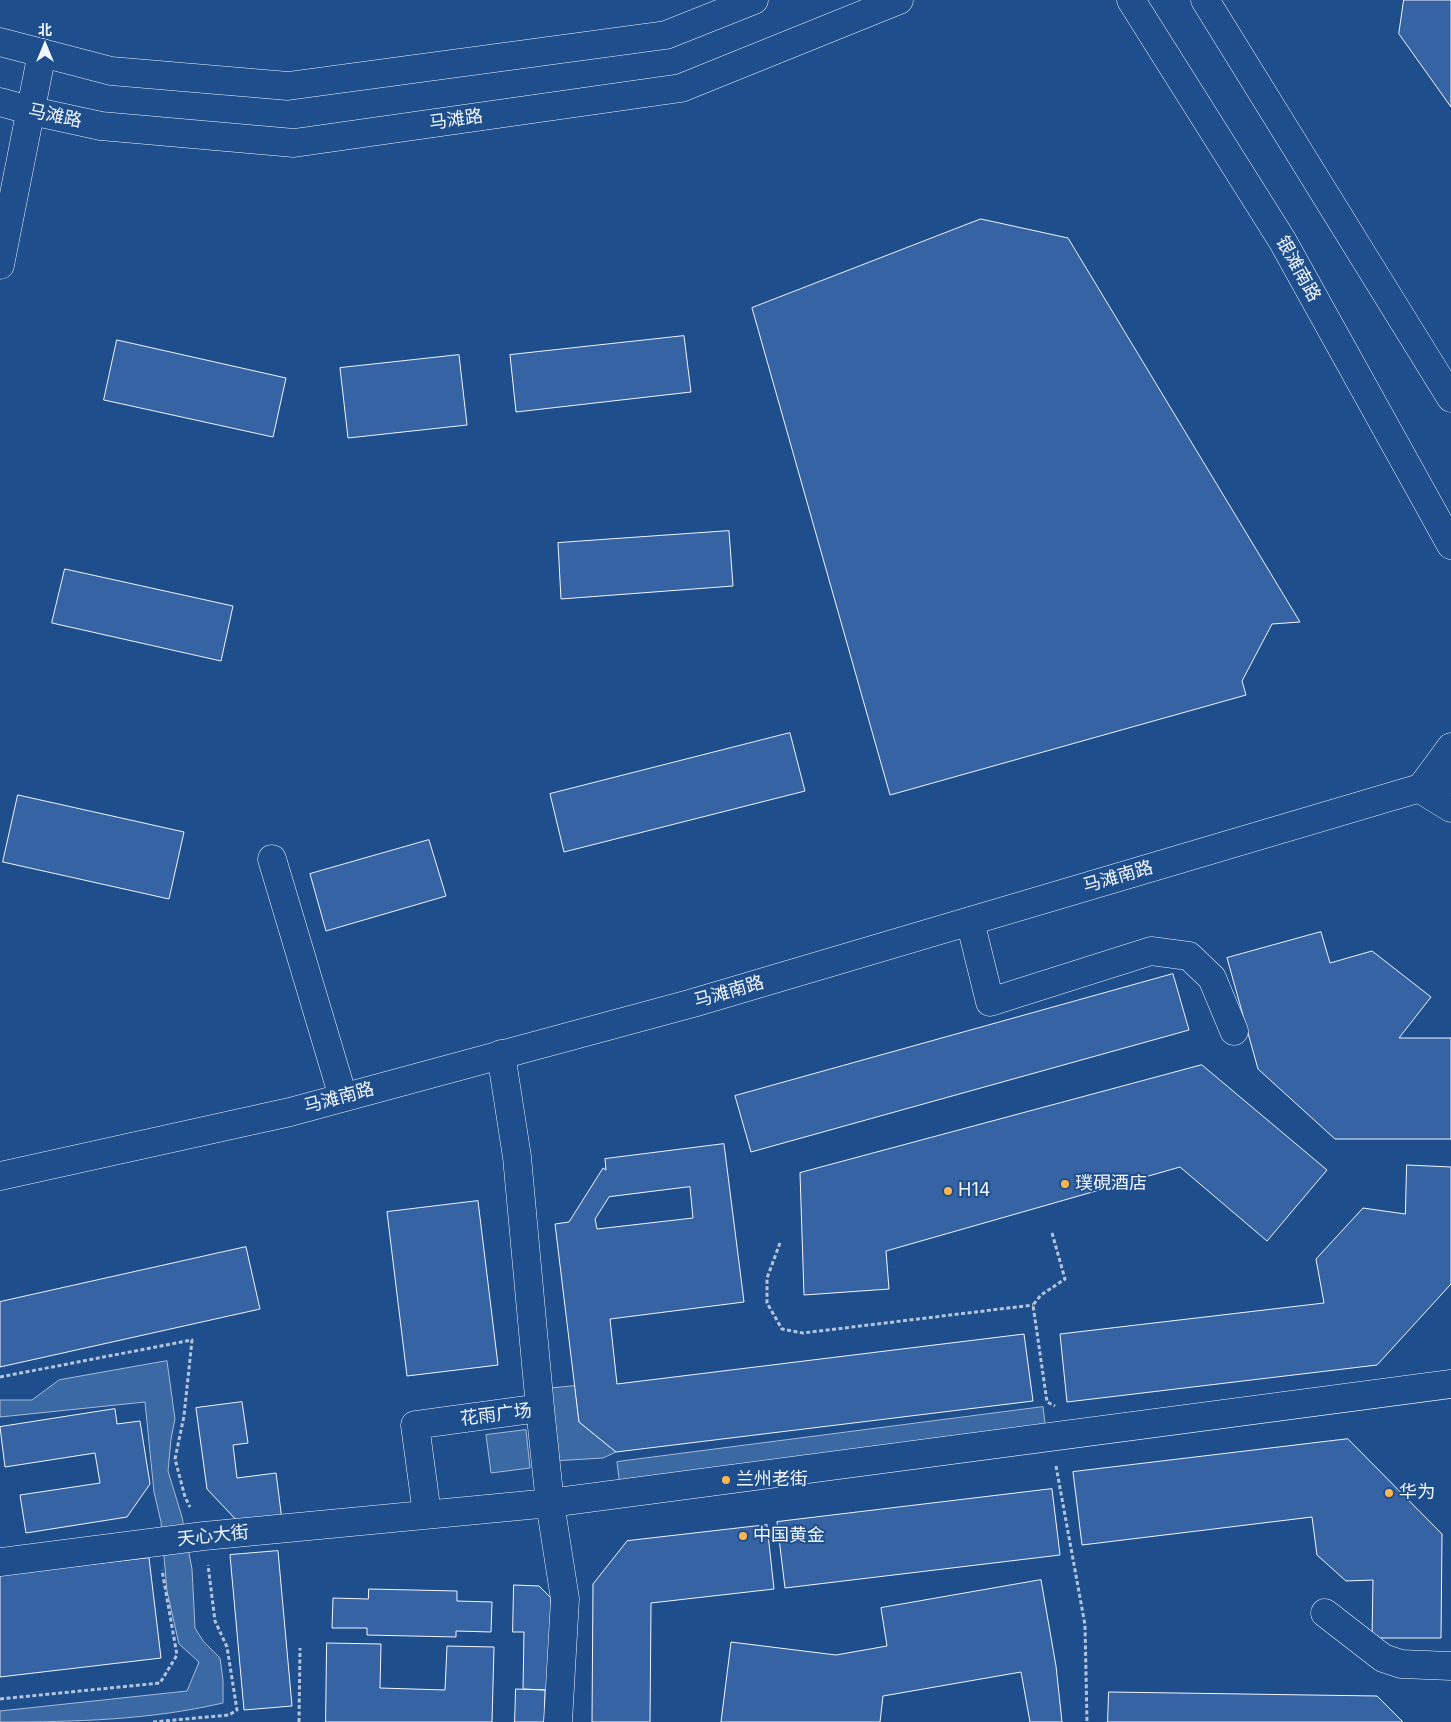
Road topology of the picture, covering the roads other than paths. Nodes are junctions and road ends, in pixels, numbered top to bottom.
1 (754, 0) edge
2 (899, 0) edge
3 (1131, 0) edge
4 (1205, 0) edge
5 (0, 42) edge
6 (42, 53) junction
7 (0, 102) edge
8 (32, 111) junction
9 (0, 265) edge
10 (1451, 398) edge
11 (1451, 545) edge
12 (1451, 747) edge
13 (1451, 779) edge
14 (1420, 789) junction
15 (1451, 808) edge
16 (272, 859) dead end
17 (970, 921) junction
18 (1234, 1031) dead end
19 (501, 1054) junction
20 (343, 1097) junction
21 (0, 1176) edge
22 (1451, 1384) edge
23 (540, 1408) junction
24 (550, 1503) junction
25 (427, 1514) junction
26 (0, 1562) edge
27 (1326, 1613) dead end
28 (1451, 1666) edge
29 (558, 1722) edge

1 - 6 main road
2 - 8 main road, 马滩路
3 - 11 main road, 银滩南路
4 - 10 main road
5 - 6 main road
6 - 8 main road
7 - 8 main road, 马滩路
8 - 9 main road
12 - 14 main road
13 - 14 main road, 马滩南路
14 - 15 main road
14 - 17 main road, 马滩南路
16 - 20 main road
17 - 18 main road
17 - 19 main road, 马滩南路
19 - 20 main road, 马滩南路
19 - 23 main road
20 - 21 main road, 马滩南路
22 - 24 main road
23 - 24 main road, 花雨广场
23 - 25 main road, 花雨广场
24 - 25 main road
24 - 29 main road, 花雨广场
25 - 26 main road, 天心大街
27 - 28 main road

